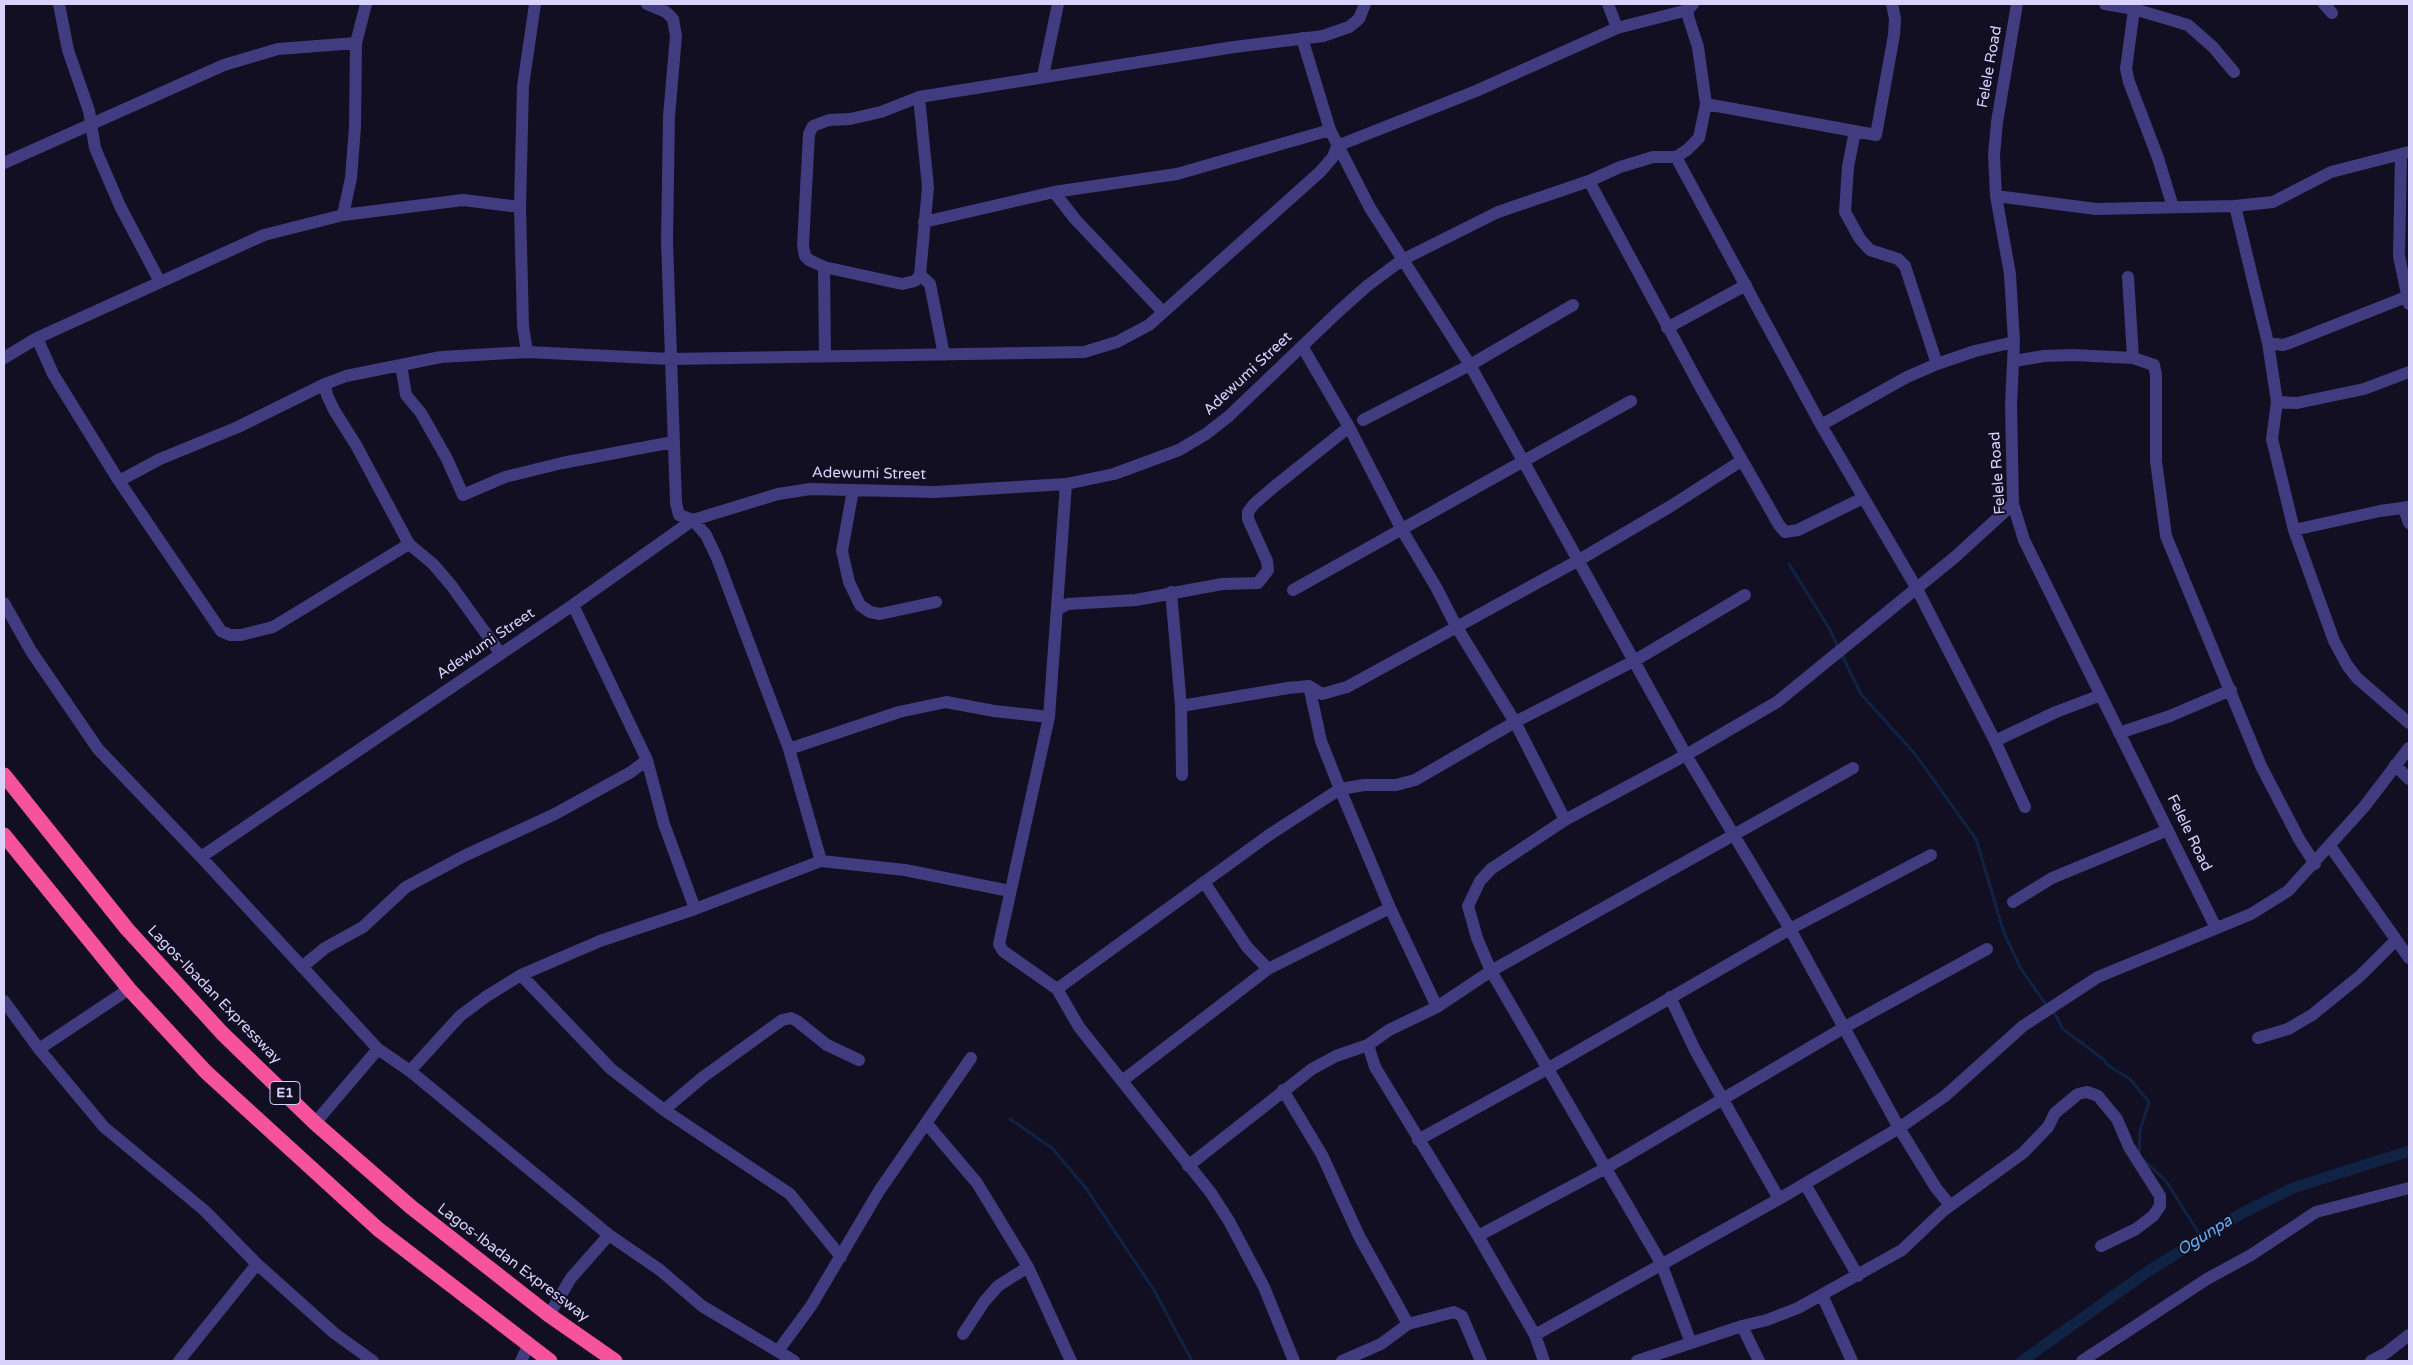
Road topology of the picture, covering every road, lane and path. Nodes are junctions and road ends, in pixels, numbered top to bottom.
1 (59, 4) edge
2 (366, 4) edge
3 (535, 4) edge
4 (647, 4) edge
5 (1058, 4) edge
6 (1365, 4) edge
7 (1608, 4) edge
8 (1892, 4) edge
9 (2018, 4) edge
10 (2105, 4) edge
11 (1691, 7) edge
12 (2134, 9) junction
13 (1617, 28) junction
14 (1302, 38) junction
15 (356, 43) junction
16 (2234, 72) dead end
17 (1043, 76) junction
18 (919, 96) junction
19 (1706, 104) junction
20 (90, 124) junction
21 (1330, 130) junction
22 (1855, 131) junction
23 (1337, 146) junction
24 (2405, 153) edge
25 (1676, 157) junction
26 (4, 163) edge
27 (1589, 181) junction
28 (1054, 192) junction
29 (1996, 196) junction
30 (2235, 206) junction
31 (520, 207) junction
32 (2173, 207) junction
33 (343, 215) junction
34 (924, 222) junction
35 (1402, 260) junction
36 (824, 267) junction
37 (920, 275) junction
38 (2128, 277) dead end
39 (160, 282) junction
40 (1746, 285) junction
41 (2408, 301) edge
42 (1573, 305) dead end
43 (1162, 311) junction
44 (1668, 328) junction
45 (37, 338) junction
46 (2014, 342) junction
47 (2268, 343) junction
48 (1302, 346) junction
49 (528, 352) junction
50 (944, 355) junction
51 (825, 356) junction
52 (4, 358) edge
53 (2133, 358) junction
54 (671, 359) junction
55 (2014, 361) junction
56 (1937, 364) junction
57 (401, 365) junction
58 (1470, 365) junction
59 (2409, 372) edge
60 (325, 384) junction
61 (1631, 401) dead end
62 (2278, 402) junction
63 (1363, 420) dead end
64 (1821, 425) junction
65 (1349, 427) junction
66 (674, 442) junction
67 (1525, 461) junction
68 (1741, 461) junction
69 (119, 481) junction
70 (1066, 484) junction
71 (853, 490) junction
72 (1863, 498) junction
73 (2014, 504) junction
74 (2407, 508) edge
75 (693, 520) junction
76 (2409, 523) edge
77 (1402, 530) junction
78 (2294, 530) junction
79 (409, 544) junction
80 (1579, 560) junction
81 (1917, 589) junction
82 (1293, 590) dead end
83 (1171, 592) junction
84 (1745, 595) dead end
85 (936, 602) dead end
86 (4, 603) edge
87 (573, 605) junction
88 (1058, 609) junction
89 (1456, 626) junction
90 (500, 653) junction
91 (1634, 661) junction
92 (1309, 686) junction
93 (2232, 690) junction
94 (2101, 695) junction
95 (1181, 706) junction
96 (1049, 717) junction
97 (1515, 722) junction
98 (2409, 723) edge
99 (2120, 733) junction
100 (1995, 741) junction
101 (2409, 748) edge
102 (789, 750) junction
103 (1686, 755) junction
104 (646, 760) junction
105 (2395, 766) junction
106 (1853, 768) dead end
107 (4, 775) edge
108 (1182, 775) dead end
109 (2409, 779) edge
110 (1340, 790) junction
111 (2025, 807) dead end
112 (1565, 820) junction
113 (2168, 830) junction
114 (1733, 835) junction
115 (4, 836) edge
116 (2330, 846) junction
117 (1931, 855) dead end
118 (201, 857) junction
119 (821, 861) junction
120 (2316, 864) junction
121 (1204, 882) junction
122 (1010, 891) junction
123 (2013, 902) dead end
124 (1390, 908) junction
125 (695, 909) junction
126 (2216, 928) junction
127 (1790, 929) junction
128 (2395, 941) junction
129 (1986, 949) dead end
130 (2409, 958) edge
131 (302, 967) junction
132 (1268, 968) junction
133 (1491, 971) junction
134 (521, 975) junction
135 (129, 989) junction
136 (1057, 989) junction
137 (1670, 997) junction
138 (4, 1001) edge
139 (1437, 1007) junction
140 (1845, 1027) junction
141 (2258, 1038) dead end
142 (1368, 1045) junction
143 (38, 1049) junction
144 (378, 1049) junction
145 (971, 1058) dead end
146 (859, 1060) dead end
147 (1547, 1069) junction
148 (410, 1071) junction
149 (1122, 1081) junction
150 (1284, 1090) junction
151 (1723, 1098) junction
152 (664, 1110) junction
153 (315, 1123) junction
154 (927, 1124) junction
155 (1899, 1128) junction
156 (1418, 1140) junction
157 (1188, 1166) junction
158 (1604, 1169) junction
159 (1805, 1184) junction
160 (2409, 1188) edge
161 (1779, 1199) junction
162 (1950, 1205) junction
163 (609, 1235) junction
164 (1478, 1236) junction
165 (2101, 1246) dead end
166 (841, 1257) junction
167 (1661, 1263) junction
168 (258, 1264) junction
169 (1028, 1267) junction
170 (1858, 1276) junction
171 (1822, 1294) junction
172 (549, 1315) junction
173 (1408, 1324) junction
174 (1742, 1326) junction
175 (963, 1334) dead end
176 (1534, 1334) junction
177 (2409, 1335) edge
178 (1691, 1343) junction
179 (528, 1346) junction
180 (778, 1350) junction
181 (178, 1361) edge
182 (373, 1361) edge
183 (521, 1361) edge
184 (550, 1361) edge
185 (615, 1361) edge
186 (794, 1361) edge
187 (1071, 1361) edge
188 (1294, 1361) edge
189 (1342, 1361) edge
190 (1482, 1361) edge
191 (1544, 1361) edge
192 (1637, 1361) edge
193 (1758, 1361) edge
194 (1852, 1361) edge
195 (2082, 1361) edge
196 (2371, 1361) edge

1 - 20 street
2 - 15 street
3 - 31 street
4 - 54 street
5 - 17 street
6 - 14 street
7 - 13 street
8 - 22 street
9 - 29 street, Felele Road
10 - 12 street
11 - 13 street
11 - 19 street
12 - 16 street
12 - 32 street
13 - 23 street
14 - 17 street
14 - 21 street
15 - 20 street
15 - 33 street
17 - 18 street
18 - 34 street
18 - 36 street
19 - 22 street
19 - 25 street
20 - 26 street
20 - 39 street
21 - 23 street
21 - 28 street
22 - 56 street
23 - 35 street
23 - 43 street
24 - 30 street
24 - 41 street
25 - 27 street, Adewumi Street
25 - 40 street
27 - 35 street, Adewumi Street
27 - 44 street
28 - 34 street
28 - 43 street
29 - 32 street
29 - 46 street, Felele Road
30 - 32 street
30 - 47 street
31 - 33 street
31 - 49 street
33 - 39 street
34 - 37 street
35 - 48 street, Adewumi Street
35 - 58 street
36 - 37 street
36 - 51 street
37 - 50 street
38 - 53 street
39 - 45 street
40 - 44 street
40 - 64 street
41 - 47 street
42 - 58 street
43 - 50 street
44 - 68 street
45 - 52 street
45 - 69 street
46 - 55 street, Felele Road
46 - 56 street
47 - 62 street
48 - 65 street
48 - 70 street, Adewumi Street
49 - 54 street
49 - 57 street
50 - 51 street
51 - 54 street
53 - 55 street
53 - 93 street
54 - 66 street
55 - 73 street, Felele Road
56 - 64 street
57 - 60 street
57 - 66 street
58 - 63 street
58 - 67 street
59 - 62 street
60 - 69 street
60 - 79 street
61 - 67 street
62 - 78 street
64 - 72 street
65 - 77 street
65 - 83 street
66 - 75 street
67 - 77 street
67 - 80 street
68 - 72 street
68 - 80 street
69 - 79 street
70 - 71 street, Adewumi Street
70 - 88 street
71 - 75 street, Adewumi Street
71 - 85 street
72 - 81 street
73 - 81 street
73 - 94 street, Felele Road
74 - 76 street
74 - 78 street
75 - 87 street, Adewumi Street
75 - 102 street
77 - 82 street
77 - 89 street
78 - 98 street
79 - 90 street
80 - 89 street
80 - 91 street
81 - 100 street
81 - 103 street
83 - 88 street
83 - 95 street
84 - 91 street
86 - 118 street
87 - 90 street, Adewumi Street
87 - 104 street
88 - 96 street
89 - 92 street
89 - 97 street
90 - 118 street, Adewumi Street
91 - 97 street
91 - 103 street
92 - 95 street
92 - 110 street
93 - 99 street
93 - 120 street
94 - 99 street, Felele Road
94 - 100 street
95 - 108 street
96 - 102 street
96 - 122 street
97 - 110 street
97 - 112 street
99 - 113 street, Felele Road
100 - 111 street
101 - 105 street
102 - 119 street
103 - 112 street
103 - 114 street
104 - 125 street
104 - 131 street
105 - 109 street
105 - 116 street
106 - 114 street
107 - 153 highway, Lagos-Ibadan Expressway / E1
110 - 121 street
110 - 124 street
112 - 133 street
113 - 123 street
113 - 126 street, Felele Road
114 - 127 street
114 - 133 street
115 - 135 highway, E1
116 - 120 street
116 - 128 street
117 - 127 street
118 - 131 street
119 - 122 street
119 - 125 street
120 - 126 street
121 - 132 street
121 - 136 street
122 - 136 street
124 - 132 street
124 - 139 street
125 - 134 street
126 - 155 street
127 - 137 street
127 - 140 street
128 - 130 street
128 - 141 street
129 - 140 street
131 - 144 street
132 - 149 street
133 - 139 street
133 - 147 street
134 - 148 street
134 - 152 street
135 - 143 street
135 - 179 highway, E1
136 - 149 street
137 - 147 street
137 - 151 street
138 - 143 street
139 - 142 street
140 - 151 street
140 - 155 street
142 - 150 street
142 - 156 street
143 - 168 street
144 - 148 street
144 - 153 street
145 - 154 street
146 - 152 street
147 - 156 street
147 - 158 street
148 - 163 street
149 - 157 street
150 - 157 street
150 - 173 street
151 - 158 street
151 - 161 street
152 - 166 street
153 - 172 highway, Lagos-Ibadan Expressway / E1
154 - 166 street
154 - 169 street
155 - 159 street
155 - 162 street
156 - 164 street
157 - 188 street
158 - 164 street
158 - 167 street
159 - 161 street
159 - 170 street
160 - 195 street
161 - 167 street
162 - 165 street
162 - 170 street
163 - 172 street
163 - 180 street
164 - 176 street
166 - 180 street
167 - 176 street
167 - 178 street
168 - 181 street
168 - 182 street
169 - 175 street
169 - 187 street
170 - 171 street
171 - 174 street
171 - 194 street
172 - 185 highway, Lagos-Ibadan Expressway / E1
173 - 189 street
173 - 190 street
174 - 178 street
174 - 193 street
176 - 191 street
177 - 196 street
178 - 192 street
179 - 183 street
179 - 184 highway, E1
180 - 186 street

